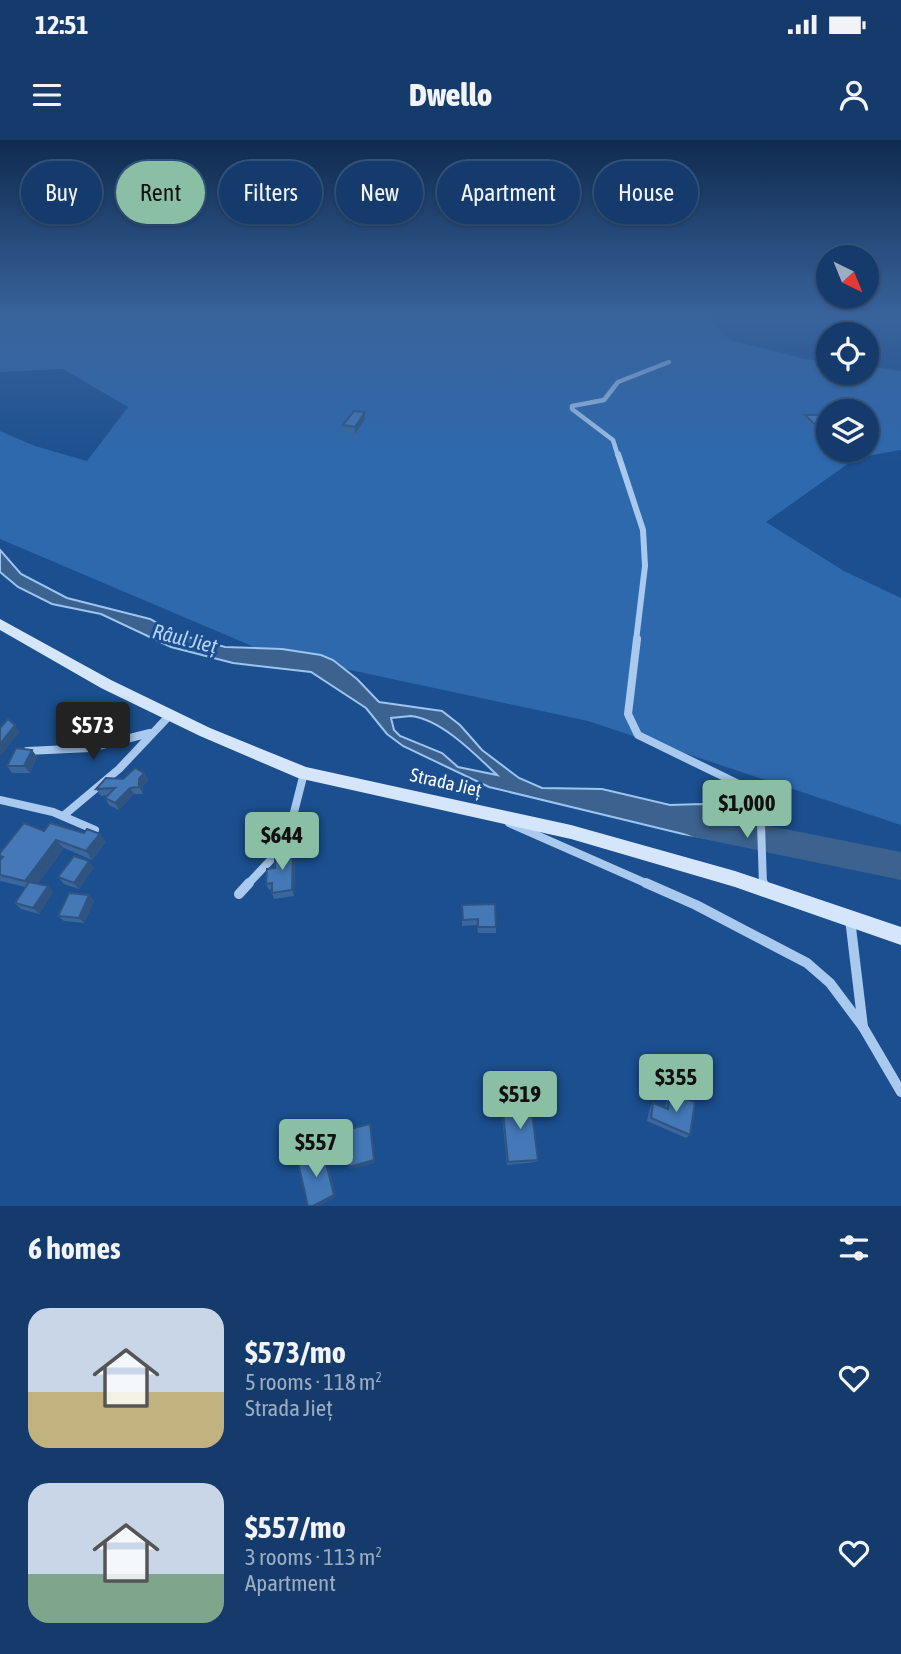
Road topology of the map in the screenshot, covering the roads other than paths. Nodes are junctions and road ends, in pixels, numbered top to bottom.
1 (662, 365) edge
2 (0, 624) edge
3 (170, 715) junction
4 (153, 732) junction
5 (27, 751) edge
6 (304, 773) junction
7 (0, 800) edge
8 (490, 814) junction
9 (63, 816) junction
10 (96, 830) edge
11 (763, 888) junction
12 (239, 894) dead end
13 (849, 918) junction
14 (901, 936) edge
15 (863, 1027) junction
16 (901, 1092) edge

1 - 11 street
2 - 3 main road, Strada Jieț
3 - 4 street
3 - 6 main road, Strada Jieț
4 - 5 street
4 - 9 street
6 - 8 main road, Strada Jieț
6 - 12 street
7 - 9 street
8 - 11 main road, Strada Jieț
8 - 15 street
9 - 10 street
11 - 13 main road, Strada Jieț
13 - 14 main road, Strada Jieț
13 - 15 street
15 - 16 street

